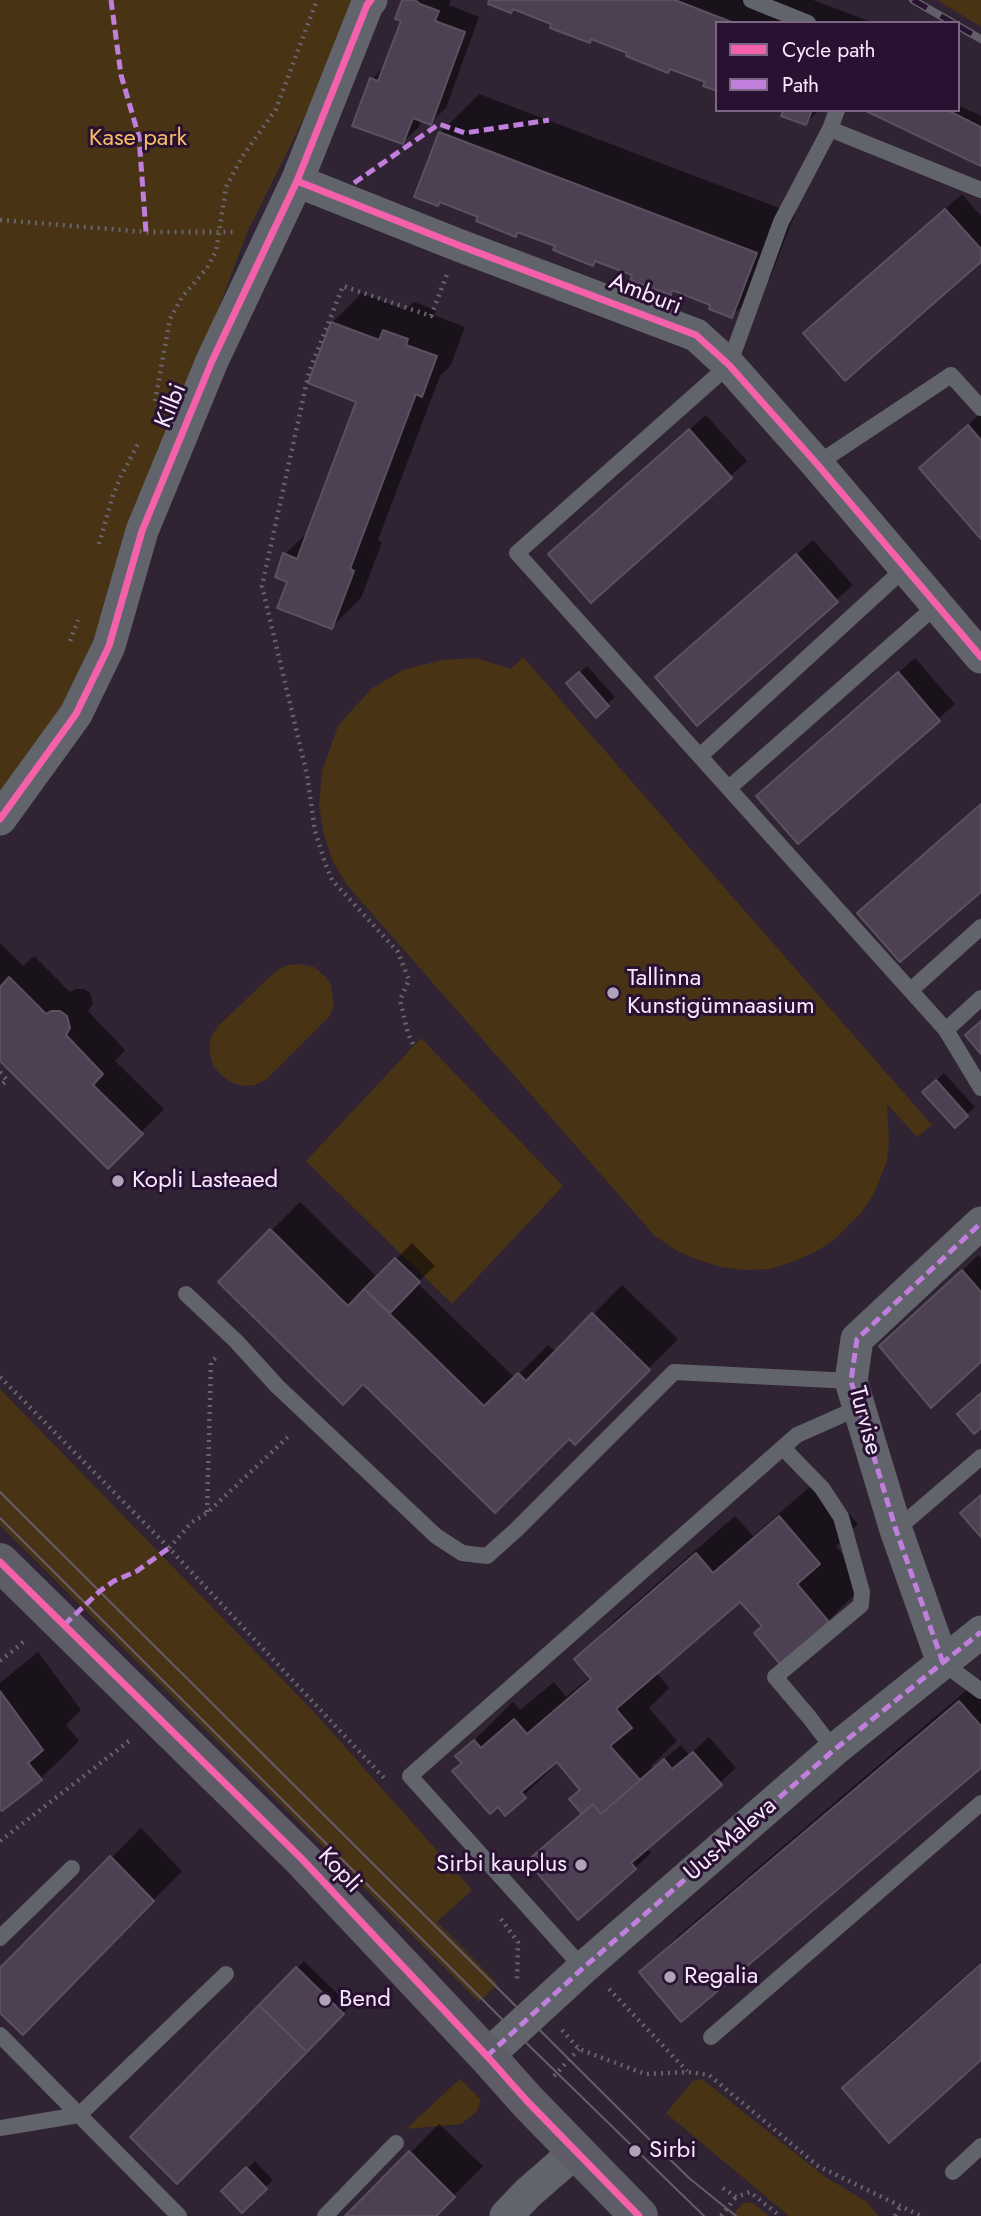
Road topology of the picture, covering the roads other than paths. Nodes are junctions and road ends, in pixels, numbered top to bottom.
1 (371, 0) edge
2 (751, 0) edge
3 (803, 21) edge
4 (836, 112) edge
5 (830, 129) junction
6 (297, 181) junction
7 (981, 190) edge
8 (729, 366) junction
9 (981, 408) edge
10 (817, 464) junction
11 (905, 568) junction
12 (937, 605) junction
13 (981, 657) edge
14 (700, 756) junction
15 (729, 788) junction
16 (0, 819) edge
17 (981, 928) edge
18 (911, 990) junction
19 (981, 998) edge
20 (946, 1030) junction
21 (981, 1088) edge
22 (981, 1223) edge
23 (186, 1294) dead end
24 (855, 1395) junction
25 (783, 1448) junction
26 (981, 1457) edge
27 (896, 1530) junction
28 (7, 1581) edge
29 (981, 1632) edge
30 (943, 1663) junction
31 (981, 1691) edge
32 (834, 1751) junction
33 (981, 1803) edge
34 (72, 1868) dead end
35 (0, 1938) edge
36 (226, 1974) dead end
37 (595, 1977) junction
38 (0, 2035) edge
39 (711, 2037) dead end
40 (487, 2056) junction
41 (79, 2115) junction
42 (0, 2128) edge
43 (396, 2143) dead end
44 (981, 2146) edge
45 (575, 2152) junction
46 (953, 2172) dead end
47 (179, 2216) edge
48 (326, 2216) edge
49 (506, 2216) edge
50 (639, 2216) edge

1 - 6 street, Kilbi
2 - 3 lane
4 - 5 lane
5 - 7 lane
5 - 8 lane
6 - 8 street, Amburi
6 - 16 street, Kilbi
8 - 10 street, Amburi
8 - 14 lane
9 - 10 lane
10 - 11 street, Amburi
11 - 12 street, Amburi
11 - 14 lane
12 - 13 street, Amburi
12 - 15 lane
14 - 15 lane
15 - 18 lane
17 - 18 lane
18 - 20 lane
19 - 20 lane
20 - 21 lane
22 - 24 street, Turvise
23 - 24 lane
24 - 25 lane
24 - 27 street, Turvise
25 - 32 lane
25 - 37 lane
26 - 27 lane
27 - 30 street, Turvise
28 - 40 street, Kopli
29 - 30 street, Uus-Maleva
30 - 31 lane
30 - 32 street, Uus-Maleva
32 - 37 street, Uus-Maleva
33 - 39 lane
34 - 35 lane
36 - 41 lane
37 - 40 street, Uus-Maleva
38 - 41 lane
40 - 45 street, Kopli
41 - 42 lane
41 - 47 lane
43 - 48 lane
44 - 46 lane
45 - 49 street
45 - 50 street, Kopli

